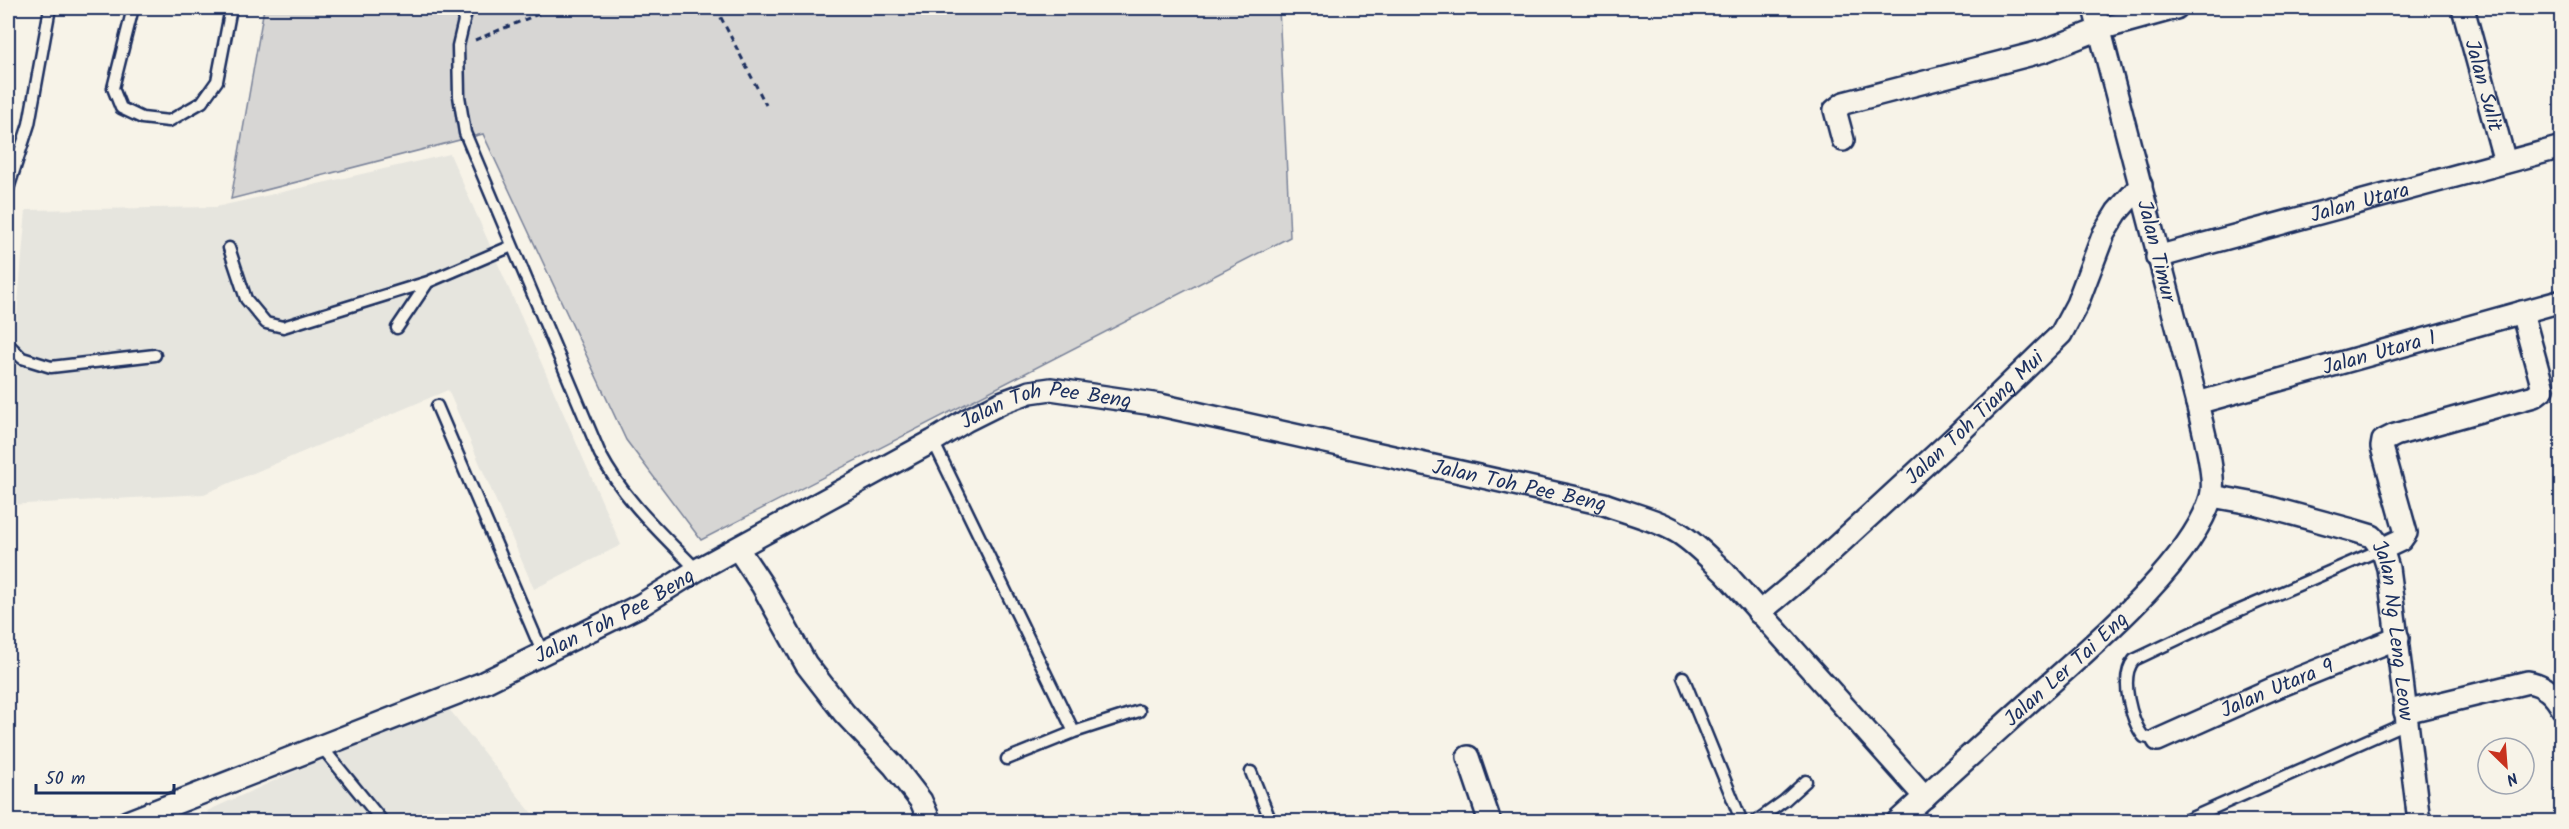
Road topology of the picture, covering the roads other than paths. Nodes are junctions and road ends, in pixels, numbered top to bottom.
1 (50, 8) edge
2 (133, 8) edge
3 (231, 8) edge
4 (467, 8) edge
5 (2094, 8) edge
6 (2176, 8) edge
7 (2463, 8) edge
8 (2100, 29) junction
9 (1843, 140) dead end
10 (2562, 147) edge
11 (2505, 162) junction
12 (2140, 185) junction
13 (8, 189) edge
14 (512, 246) junction
15 (229, 248) dead end
16 (2157, 257) junction
17 (428, 282) junction
18 (2562, 301) edge
19 (2522, 312) junction
20 (397, 328) dead end
21 (8, 344) edge
22 (155, 355) dead end
23 (2197, 403) junction
24 (437, 406) dead end
25 (933, 441) junction
26 (2212, 495) junction
27 (738, 549) junction
28 (2382, 549) junction
29 (697, 570) junction
30 (1759, 613) junction
31 (2398, 638) junction
32 (543, 654) junction
33 (1683, 677) dead end
34 (2562, 708) edge
35 (1139, 711) dead end
36 (2405, 718) junction
37 (1074, 732) junction
38 (2158, 740) joint
39 (321, 746) junction
40 (1468, 757) dead end
41 (1007, 759) dead end
42 (1251, 772) dead end
43 (1806, 782) dead end
44 (1925, 797) junction
45 (127, 822) edge
46 (383, 822) edge
47 (930, 822) edge
48 (1271, 822) edge
49 (1491, 822) edge
50 (1742, 822) edge
51 (1755, 822) edge
52 (1897, 822) edge
53 (2182, 822) edge
54 (2419, 822) edge

1 - 13 lane
2 - 3 lane
4 - 14 lane
5 - 8 street, Jalan Timur
6 - 8 street
7 - 11 street, Jalan Sulit
8 - 9 street
8 - 12 street, Jalan Timur
10 - 11 street, Jalan Utara
11 - 16 street, Jalan Utara
12 - 16 street, Jalan Timur
12 - 30 street, Jalan Toh Tiang Mui
14 - 17 lane
14 - 29 lane
15 - 17 lane
16 - 23 street, Jalan Timur
17 - 20 lane
18 - 19 street, Jalan Utara 1
19 - 23 street, Jalan Utara 1
19 - 28 street
21 - 22 lane
23 - 26 street, Jalan Timur
24 - 32 lane
25 - 27 street, Jalan Toh Pee Beng
25 - 30 street, Jalan Toh Pee Beng
25 - 37 lane
26 - 28 street, Jalan Ng Leng Leow
26 - 44 street, Jalan Ler Tai Eng
27 - 29 street, Jalan Toh Pee Beng
27 - 47 street
28 - 31 street, Jalan Ng Leng Leow
28 - 38 lane
29 - 32 street, Jalan Toh Pee Beng
30 - 44 street, Jalan Toh Pee Beng
31 - 36 street, Jalan Ng Leng Leow
31 - 38 street, Jalan Utara 9
32 - 39 street, Jalan Toh Pee Beng
33 - 50 lane
34 - 36 street
35 - 37 lane
36 - 53 lane
36 - 54 street, Jalan Ng Leng Leow
37 - 41 lane
39 - 45 street, Jalan Toh Pee Beng
39 - 46 lane
40 - 49 street
42 - 48 lane
43 - 51 lane
44 - 52 street, Jalan Ler Tai Eng

